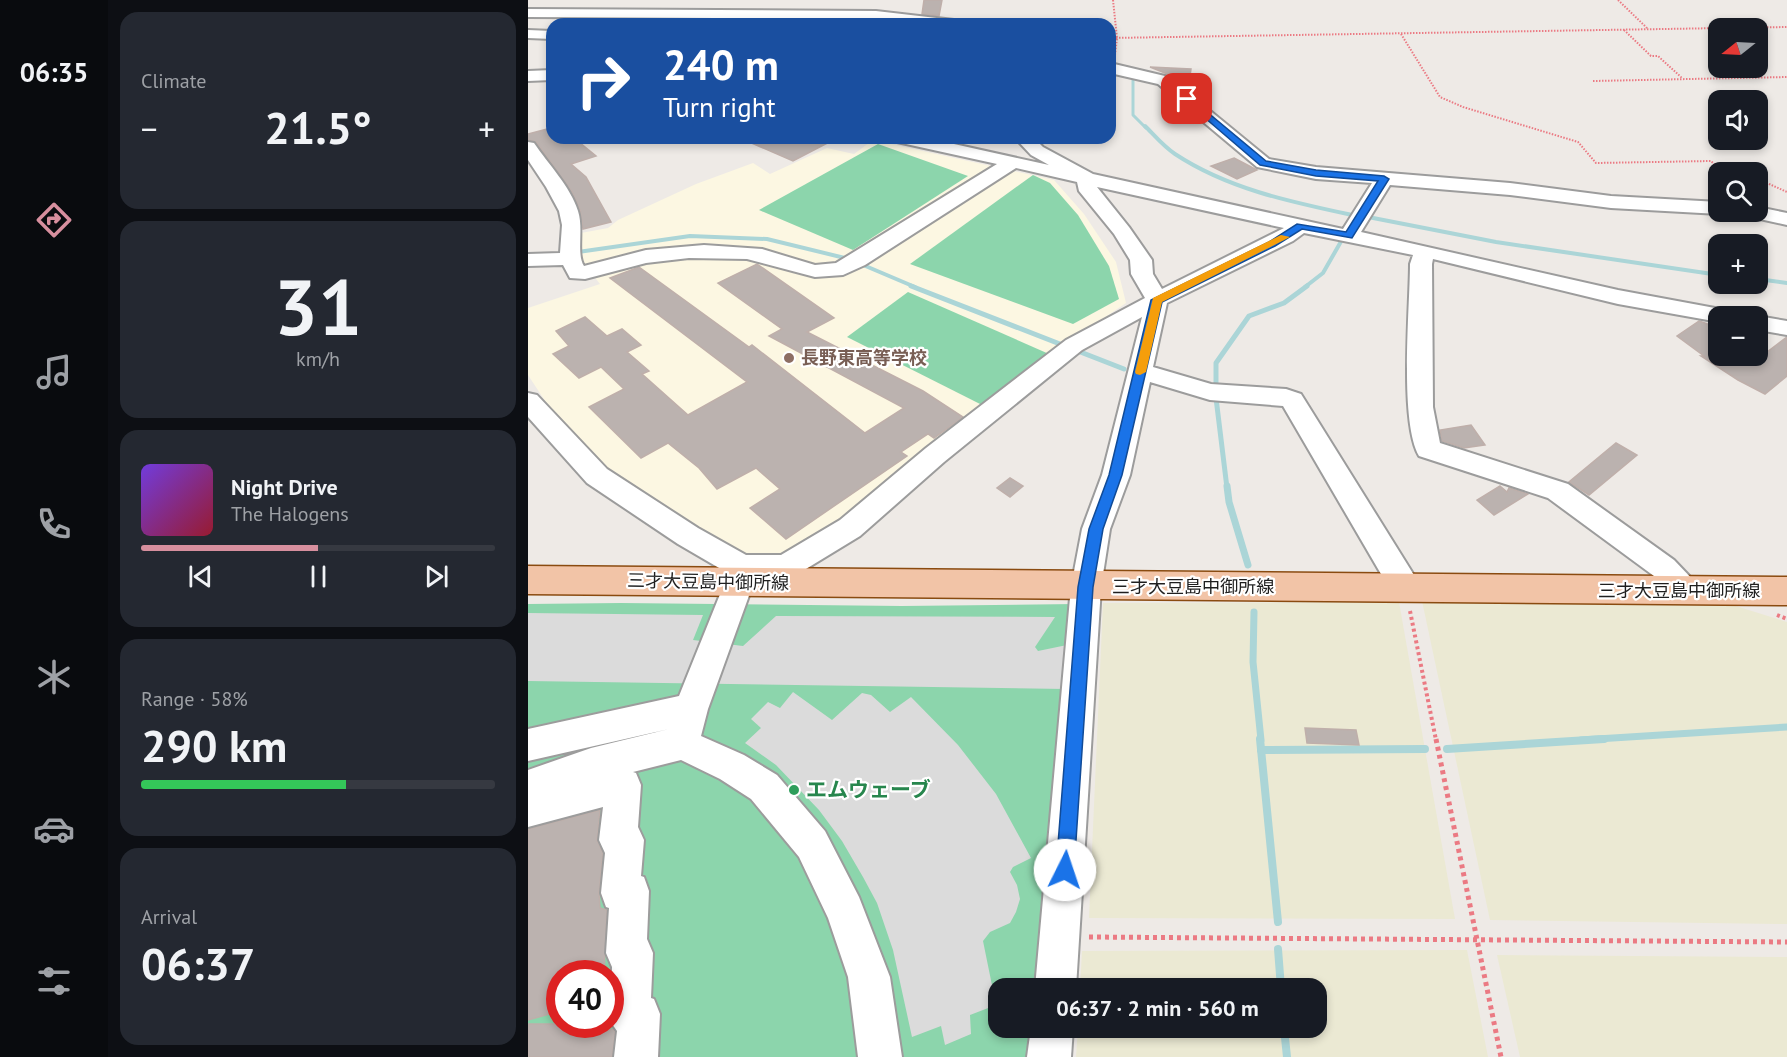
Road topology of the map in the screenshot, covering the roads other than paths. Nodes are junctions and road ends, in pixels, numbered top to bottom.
1 (674, 0) edge
2 (528, 13) edge
3 (636, 18) edge
4 (659, 18) edge
5 (712, 18) edge
6 (902, 18) edge
7 (528, 34) edge
8 (546, 35) edge
9 (1116, 69) edge
10 (546, 75) edge
11 (528, 76) edge
12 (930, 144) edge
13 (1030, 144) edge
14 (528, 147) edge
15 (1013, 162) junction
16 (1085, 177) junction
17 (1384, 179) junction
18 (1708, 206) edge
19 (1768, 215) edge
20 (1787, 219) edge
21 (1300, 226) junction
22 (1349, 236) junction
23 (1424, 251) junction
24 (569, 259) junction
25 (528, 260) edge
26 (1157, 300) junction
27 (1708, 313) edge
28 (1768, 325) edge
29 (1787, 328) edge
30 (1141, 371) junction
31 (528, 401) edge
32 (741, 575) junction
33 (528, 580) edge
34 (1086, 587) junction
35 (1406, 589) junction
36 (1684, 591) junction
37 (1787, 591) edge
38 (686, 727) junction
39 (528, 745) edge
40 (528, 787) edge
41 (528, 809) edge
42 (1056, 978) edge
43 (1051, 1038) edge
44 (636, 1057) edge
45 (880, 1057) edge
46 (1049, 1057) edge

1 - 4 street
2 - 3 street
5 - 6 street
7 - 8 street
9 - 17 street
10 - 11 street
12 - 15 street
13 - 16 street
14 - 24 street
15 - 16 street
15 - 24 street
16 - 21 street
16 - 26 street
17 - 18 street
17 - 22 street
19 - 20 street
21 - 22 street
21 - 26 street
22 - 23 street
23 - 27 street
23 - 36 street
24 - 25 street
26 - 30 street
26 - 32 street
28 - 29 street
30 - 34 street
30 - 35 street
31 - 32 street
32 - 33 main road, 三才大豆島中御所線
32 - 34 main road, 三才大豆島中御所線
32 - 38 street
34 - 35 main road, 三才大豆島中御所線
34 - 42 street
35 - 36 main road, 三才大豆島中御所線
36 - 37 main road, 三才大豆島中御所線
38 - 39 street
38 - 40 street
38 - 45 street
41 - 44 street
43 - 46 street

